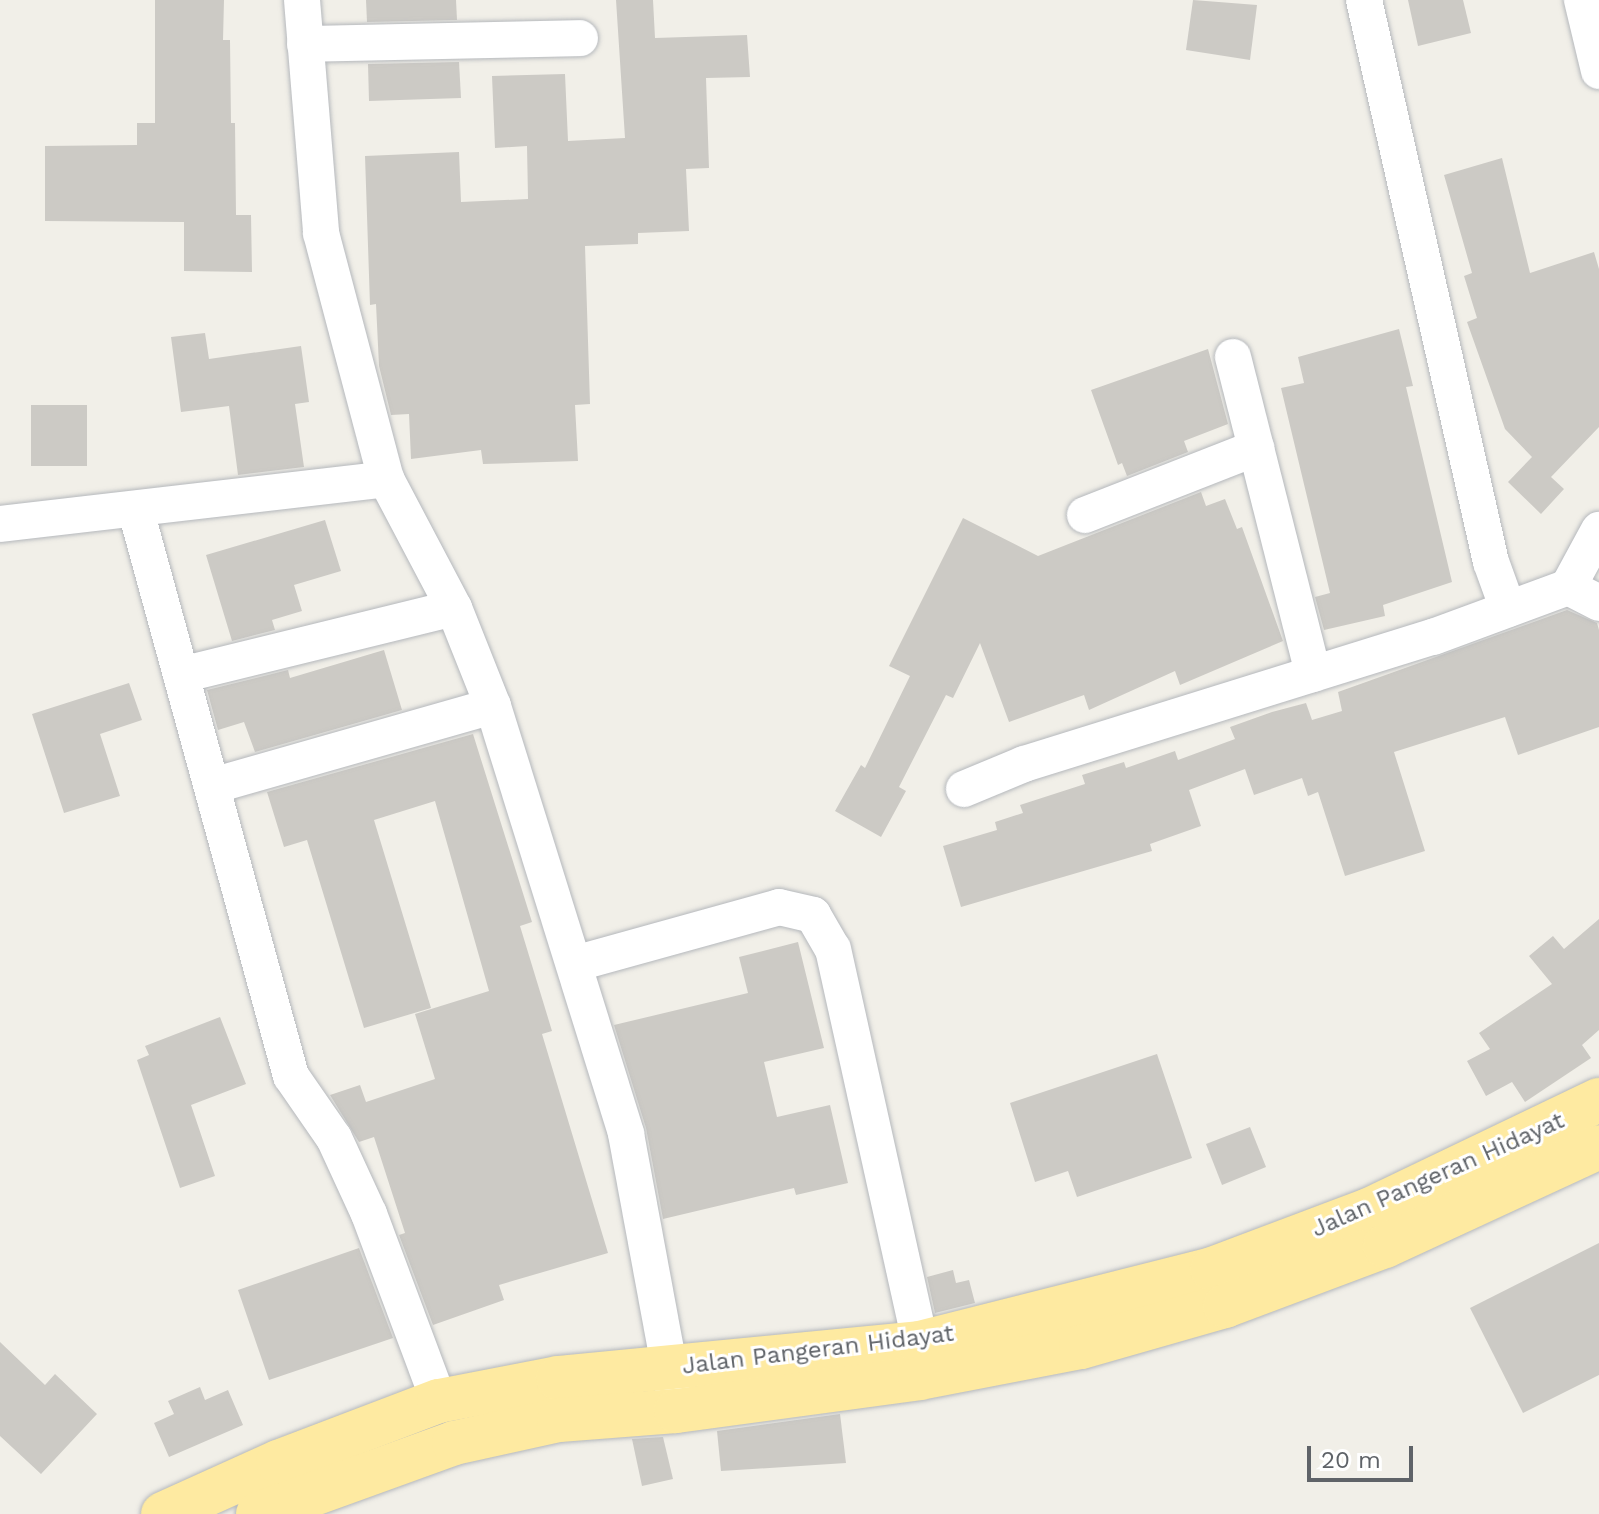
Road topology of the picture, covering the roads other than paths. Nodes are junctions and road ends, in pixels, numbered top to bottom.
1 (302, 0) edge
2 (1364, 0) edge
3 (1582, 0) edge
4 (580, 38) dead end
5 (305, 44) junction
6 (1599, 71) edge
7 (1233, 357) dead end
8 (1256, 448) junction
9 (386, 479) junction
10 (136, 511) junction
11 (1085, 515) dead end
12 (0, 524) edge
13 (1599, 530) edge
14 (1583, 595) edge
15 (454, 608) junction
16 (1508, 609) junction
17 (1313, 674) junction
18 (181, 675) junction
19 (493, 706) junction
20 (212, 786) junction
21 (964, 789) dead end
22 (574, 964) junction
23 (1599, 1100) edge
24 (1599, 1147) edge
25 (1075, 1327) junction
26 (920, 1343) junction
27 (978, 1350) junction
28 (672, 1367) junction
29 (439, 1401) junction
30 (676, 1411) junction
31 (163, 1514) edge
32 (258, 1514) edge

1 - 5 street
2 - 16 street
3 - 6 street
4 - 5 street
5 - 9 street
7 - 8 street
8 - 11 street
8 - 17 street
9 - 10 street
9 - 15 street
10 - 12 street
10 - 18 street
13 - 14 street
14 - 16 street
15 - 18 street
15 - 19 street
16 - 17 street
17 - 21 street
18 - 20 street
19 - 20 street
19 - 22 street
20 - 29 street
22 - 26 street
22 - 28 street
23 - 25 highway, Jalan Pangeran Hidayat
24 - 25 highway, Jalan Pangeran Hidayat
25 - 27 highway, Jalan Pangeran Hidayat
26 - 27 highway, Jalan Pangeran Hidayat
26 - 28 highway, Jalan Pangeran Hidayat
27 - 30 highway, Jalan Pangeran Hidayat
28 - 29 highway, Jalan Pangeran Hidayat
28 - 30 street
29 - 31 highway, Jalan Pangeran Hidayat
30 - 32 highway, Jalan Pangeran Hidayat

